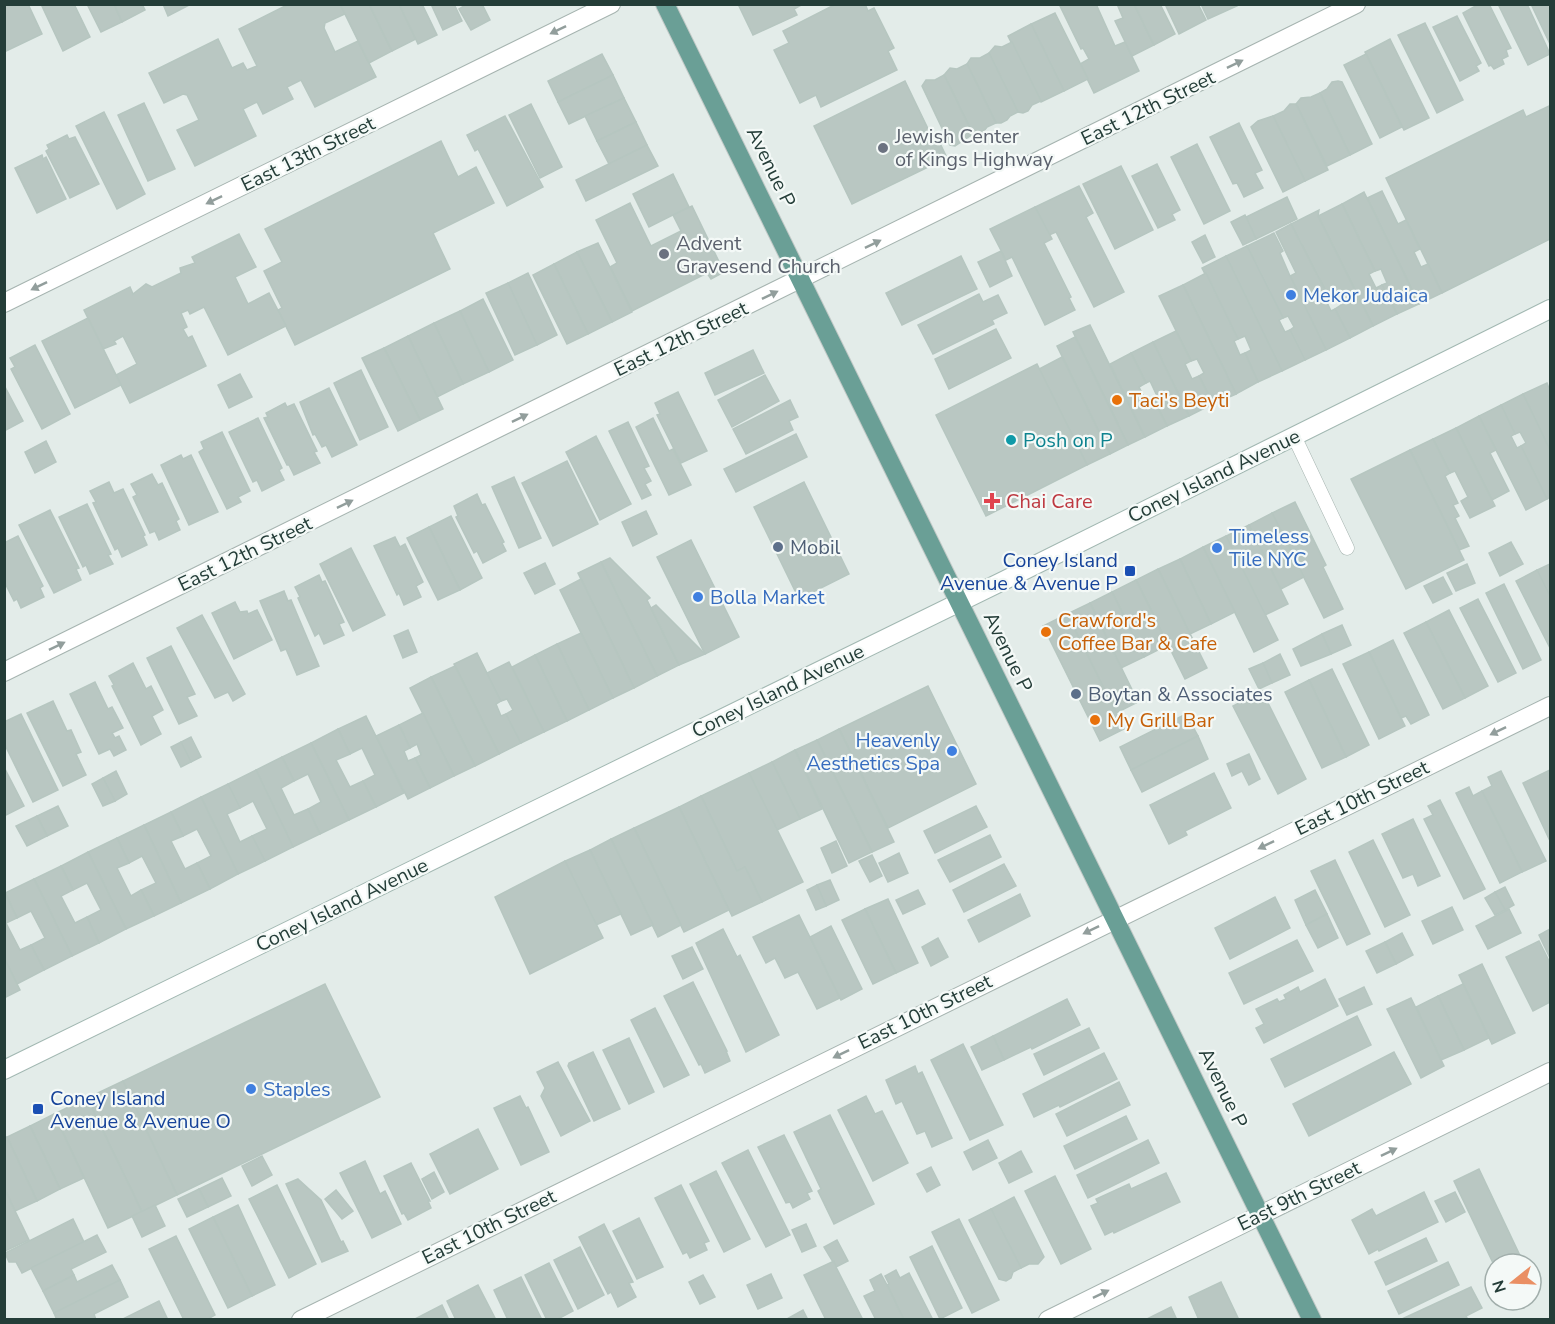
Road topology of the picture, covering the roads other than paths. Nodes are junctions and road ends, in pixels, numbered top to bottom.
1 (611, 4) edge
2 (665, 4) edge
3 (1356, 4) edge
4 (801, 280) junction
5 (4, 303) edge
6 (1551, 309) edge
7 (1294, 436) junction
8 (1347, 548) dead end
9 (958, 602) junction
10 (4, 672) edge
11 (1551, 706) edge
12 (1114, 919) junction
13 (4, 1070) edge
14 (1551, 1072) edge
15 (1260, 1215) junction
16 (301, 1320) edge
17 (1048, 1320) edge
18 (1312, 1320) edge

1 -> 5 street, East 13th Street
2 - 4 main road, Avenue P
4 -> 3 street, East 12th Street
4 - 9 main road, Avenue P
10 -> 4 street, East 12th Street
6 - 7 street, Coney Island Avenue
7 - 8 lane
7 - 9 street, Coney Island Avenue
9 - 12 main road, Avenue P
9 - 13 street, Coney Island Avenue
11 -> 12 street, East 10th Street
12 - 15 main road, Avenue P
12 -> 16 street, East 10th Street
15 -> 14 street, East 9th Street
17 -> 15 street, East 9th Street
15 - 18 main road, Avenue P

